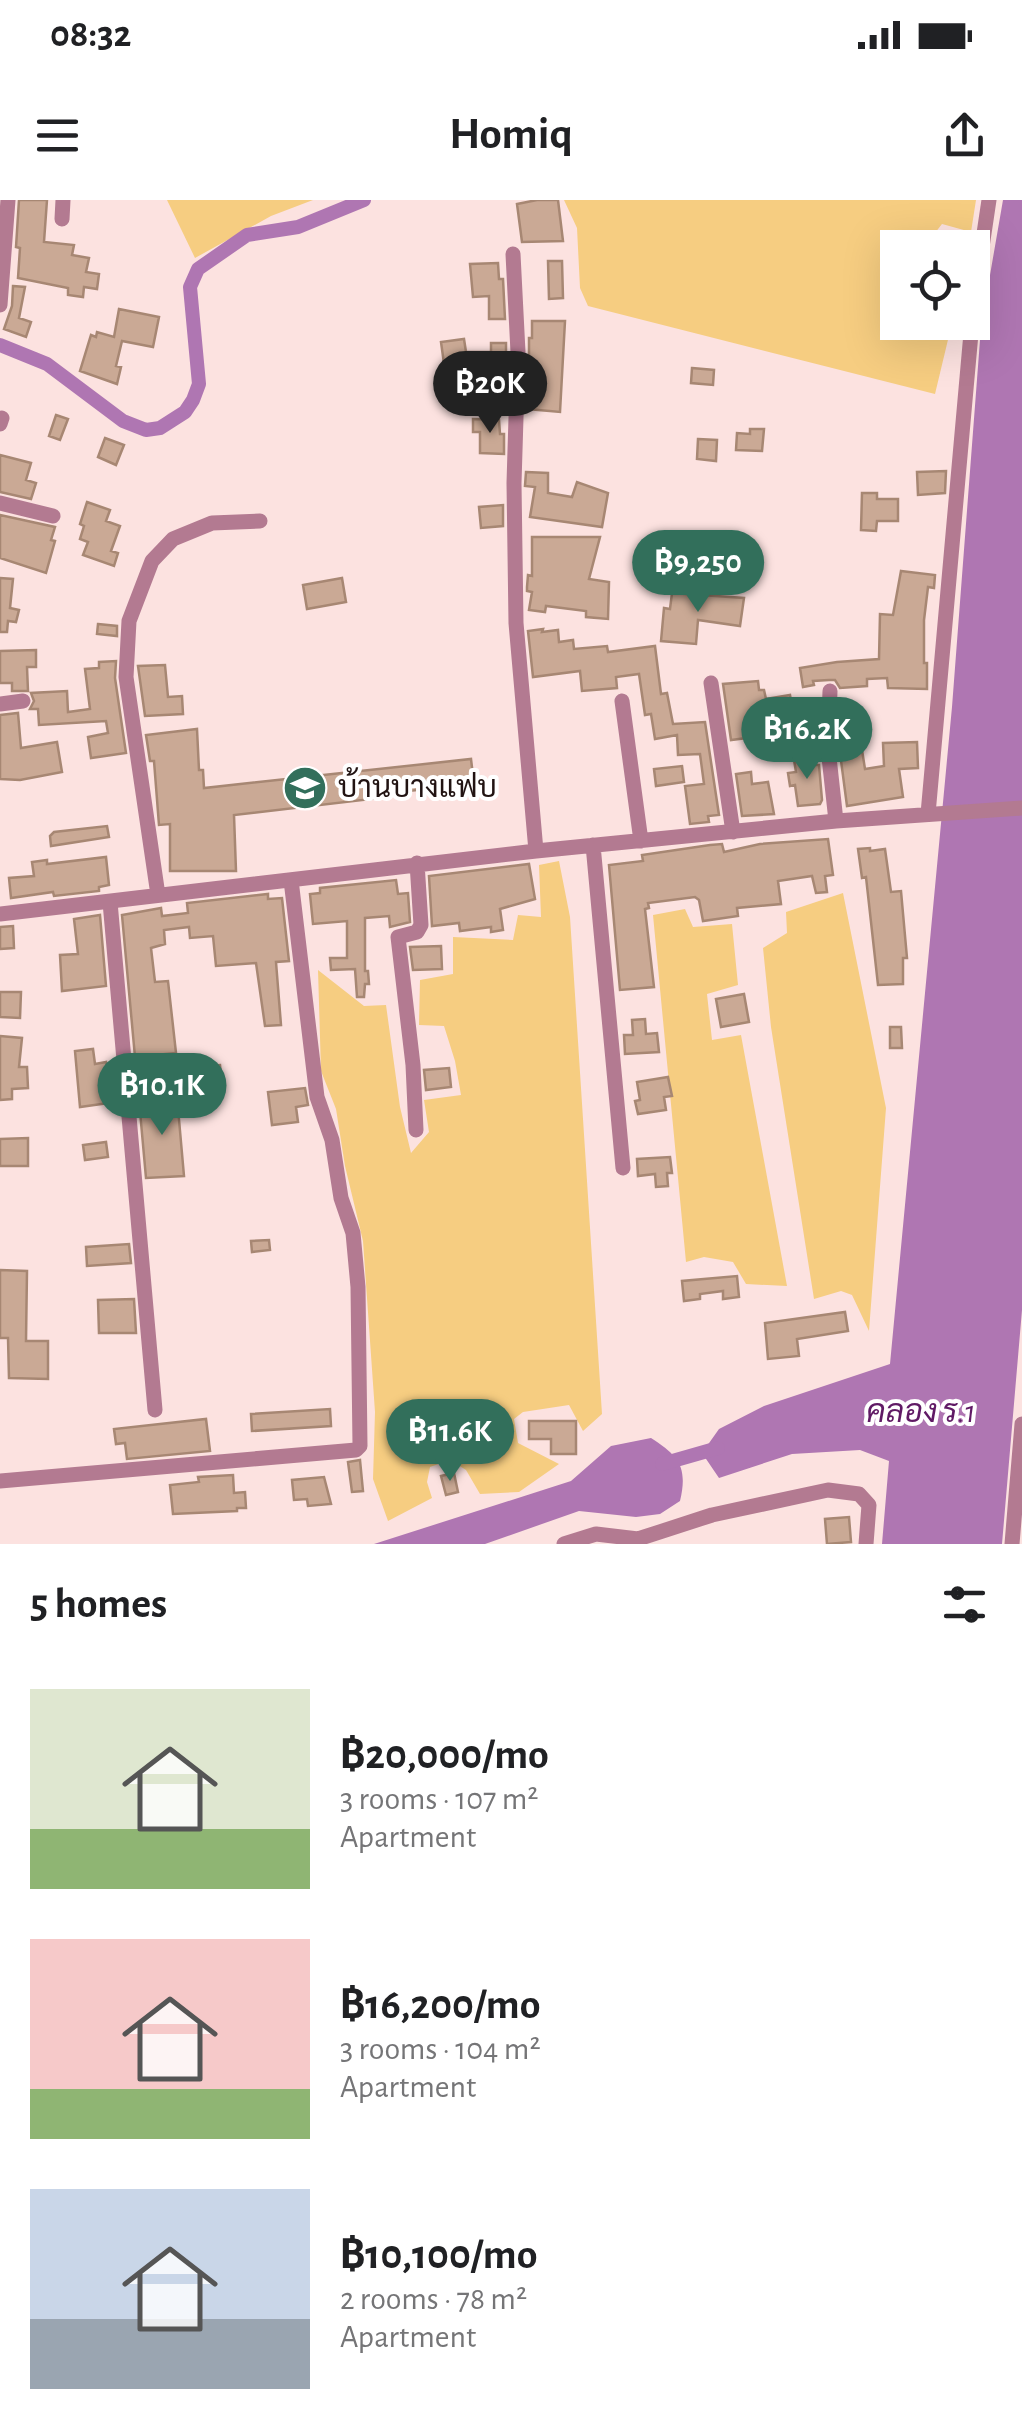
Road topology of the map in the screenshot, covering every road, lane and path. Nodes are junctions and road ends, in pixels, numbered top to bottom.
1 (8, 200) edge
2 (63, 200) edge
3 (989, 200) edge
4 (62, 219) dead end
5 (985, 230) edge
6 (513, 254) dead end
7 (0, 305) edge
8 (970, 340) edge
9 (0, 503) edge
10 (53, 516) dead end
11 (260, 522) dead end
12 (712, 683) dead end
13 (830, 691) dead end
14 (23, 701) dead end
15 (622, 701) dead end
16 (0, 704) edge
17 (1022, 808) edge
18 (931, 814) junction
19 (836, 821) junction
20 (733, 832) junction
21 (641, 841) junction
22 (593, 845) junction
23 (536, 851) junction
24 (417, 863) junction
25 (291, 880) junction
26 (158, 896) junction
27 (110, 902) junction
28 (0, 914) edge
29 (416, 1130) dead end
30 (623, 1168) dead end
31 (156, 1410) dead end
32 (1022, 1424) edge
33 (0, 1481) edge
34 (564, 1544) edge
35 (866, 1544) edge
36 (1012, 1544) edge

1 - 7 street
2 - 4 street
3 - 5 street
6 - 23 street
8 - 18 street
9 - 10 street
11 - 26 street
12 - 20 street
13 - 19 street
14 - 16 street
15 - 21 street
17 - 18 street
18 - 19 street
19 - 20 street
20 - 21 street
21 - 22 street
22 - 23 street
22 - 30 street
23 - 24 street
24 - 25 street
24 - 29 street
25 - 26 street
25 - 33 street
26 - 27 street
27 - 28 street
27 - 31 street
32 - 36 street
34 - 35 street

